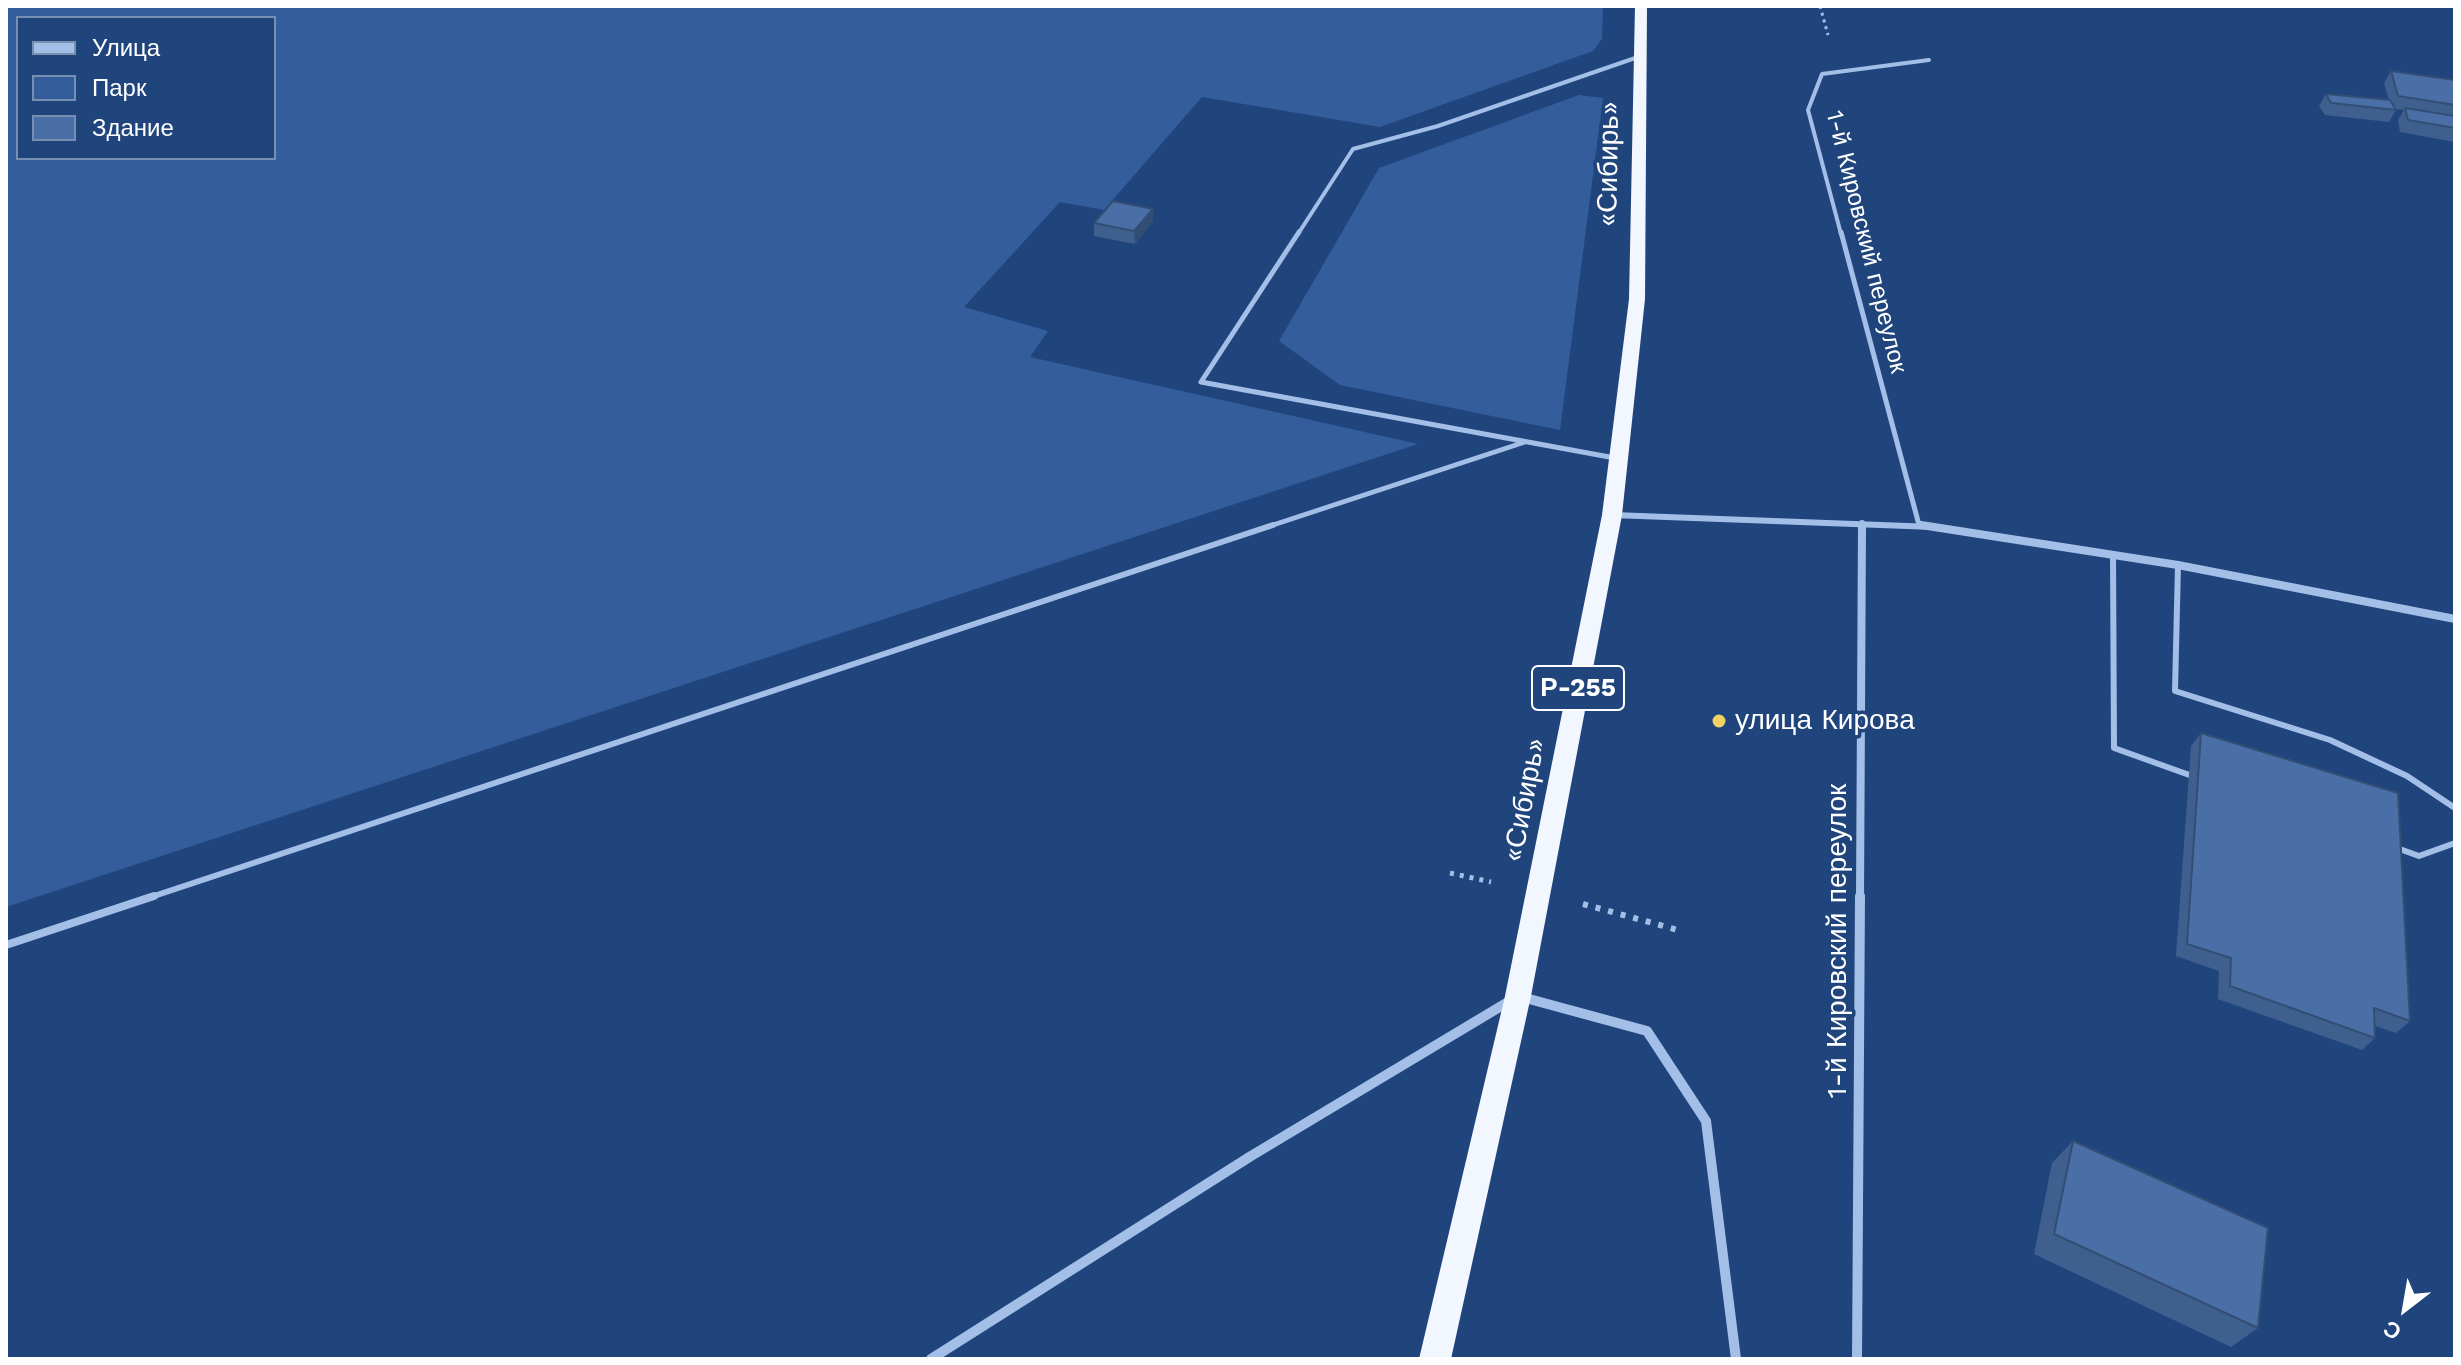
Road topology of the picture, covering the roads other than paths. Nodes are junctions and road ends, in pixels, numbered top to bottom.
1 (1641, 6) edge
2 (1642, 56) junction
3 (1929, 60) dead end
4 (1525, 442) junction
5 (1618, 459) junction
6 (1612, 515) junction
7 (1862, 523) junction
8 (1919, 525) junction
9 (2113, 554) junction
10 (2178, 565) junction
11 (2455, 619) edge
12 (2201, 779) edge
13 (2455, 808) edge
14 (2455, 843) edge
15 (2390, 846) edge
16 (6, 945) edge
17 (1518, 996) junction
18 (931, 1359) edge
19 (1435, 1359) edge
20 (1736, 1359) edge
21 (1857, 1359) edge

1 - 2 highway, «Сибирь» / Р-255
2 - 4 lane
2 - 5 highway, «Сибирь» / Р-255
3 - 8 lane, 1-й Кировский переулок
4 - 5 lane
4 - 16 lane
5 - 6 highway, «Сибирь» / Р-255
6 - 7 street
6 - 17 highway, «Сибирь» / Р-255
7 - 8 street
7 - 21 street, 1-й Кировский переулок
8 - 9 street
9 - 10 street
9 - 12 lane
10 - 11 street
10 - 13 lane
14 - 15 lane
17 - 18 street
17 - 19 highway, «Сибирь» / Р-255
17 - 20 street

